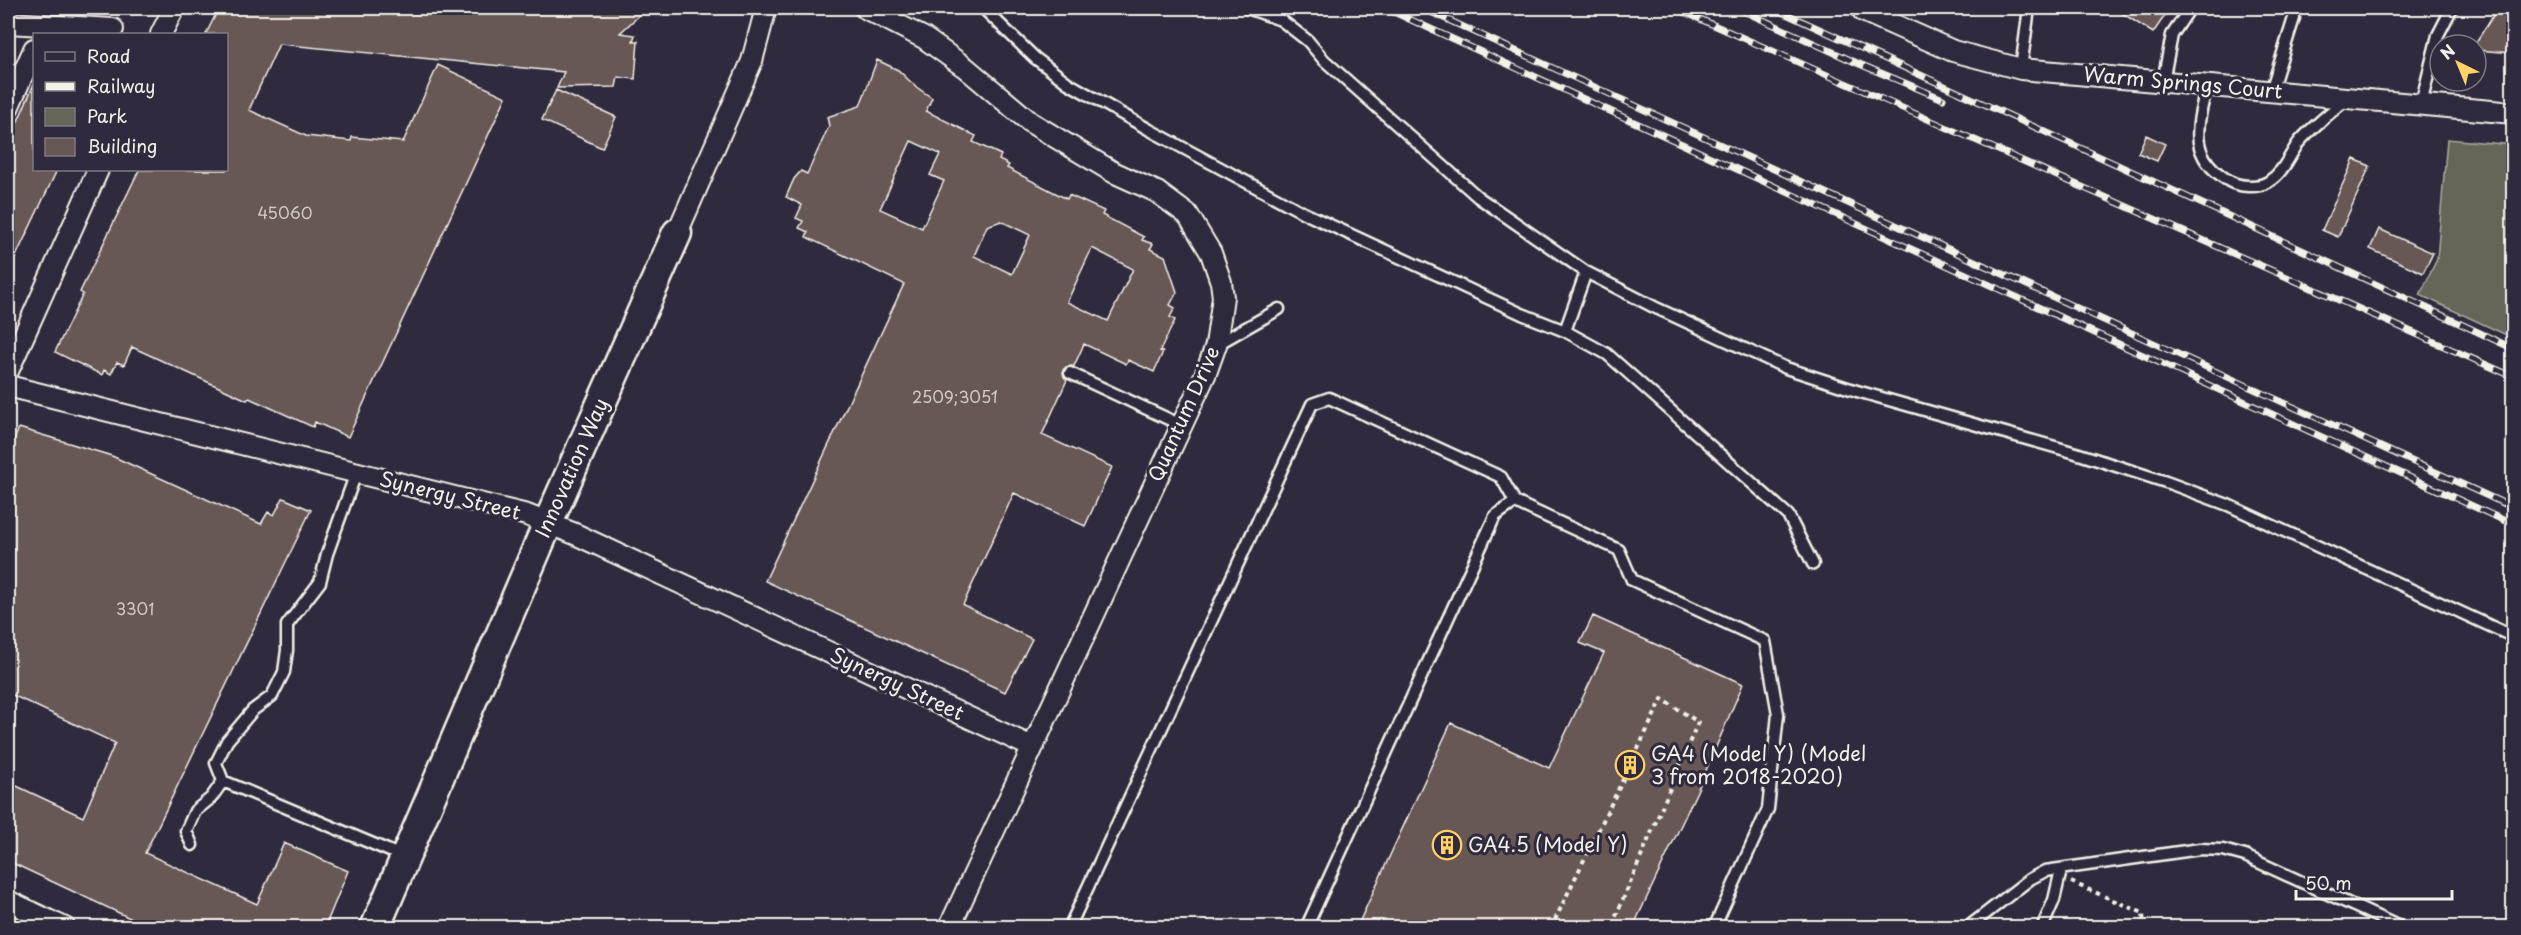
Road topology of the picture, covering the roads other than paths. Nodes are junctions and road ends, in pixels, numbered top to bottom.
1 (174, 8) edge
2 (766, 8) edge
3 (865, 8) edge
4 (983, 8) edge
5 (1247, 8) edge
6 (2029, 8) edge
7 (2190, 8) edge
8 (2452, 8) edge
9 (1859, 9) edge
10 (2294, 18) dead end
11 (8, 23) edge
12 (113, 29) dead end
13 (43, 30) edge
14 (162, 33) edge
15 (33, 51) edge
16 (2021, 69) junction
17 (2163, 81) junction
18 (2207, 85) junction
19 (2271, 91) junction
20 (2349, 97) junction
21 (2421, 104) junction
22 (8, 108) edge
23 (2514, 113) edge
24 (98, 171) edge
25 (677, 233) joint
26 (1586, 272) junction
27 (1279, 309) dead end
28 (1565, 331) junction
29 (1216, 345) junction
30 (8, 371) edge
31 (1071, 373) dead end
32 (8, 386) edge
33 (1181, 425) junction
34 (356, 473) junction
35 (1515, 502) junction
36 (548, 523) junction
37 (1813, 564) dead end
38 (2514, 637) edge
39 (1032, 747) junction
40 (223, 782) junction
41 (192, 845) dead end
42 (405, 857) junction
43 (2061, 870) junction
44 (8, 901) edge
45 (65, 927) edge
46 (375, 927) edge
47 (949, 927) edge
48 (1069, 927) edge
49 (1306, 927) edge
50 (1714, 927) edge
51 (1967, 927) edge
52 (2042, 927) edge
53 (2402, 927) edge

1 - 14 street
2 - 25 street, Innovation Way
3 - 29 street, Quantum Drive
4 - 28 lane
5 - 26 lane
6 - 16 lane
7 - 17 lane
8 - 21 lane
9 - 16 street, Warm Springs Court
10 - 19 lane
11 - 13 street
12 - 13 street
15 - 22 street
16 - 17 street, Warm Springs Court
17 - 18 street, Warm Springs Court
18 - 19 street, Warm Springs Court
18 - 20 lane
19 - 20 street, Warm Springs Court
20 - 21 street, Warm Springs Court
21 - 23 street, Warm Springs Court
24 - 30 street
25 - 36 street, Innovation Way
26 - 28 lane
26 - 38 lane
27 - 29 lane
28 - 37 lane
29 - 33 street, Quantum Drive
31 - 33 lane
32 - 34 street, Synergy Street
33 - 39 street, Quantum Drive
34 - 36 street, Synergy Street
34 - 40 lane
35 - 48 lane
35 - 49 lane
35 - 50 lane
36 - 39 street, Synergy Street
36 - 42 street, Innovation Way
39 - 47 street, Quantum Drive
40 - 41 lane
40 - 42 lane
42 - 46 street, Innovation Way
43 - 51 lane
43 - 52 lane
43 - 53 lane
44 - 45 street

